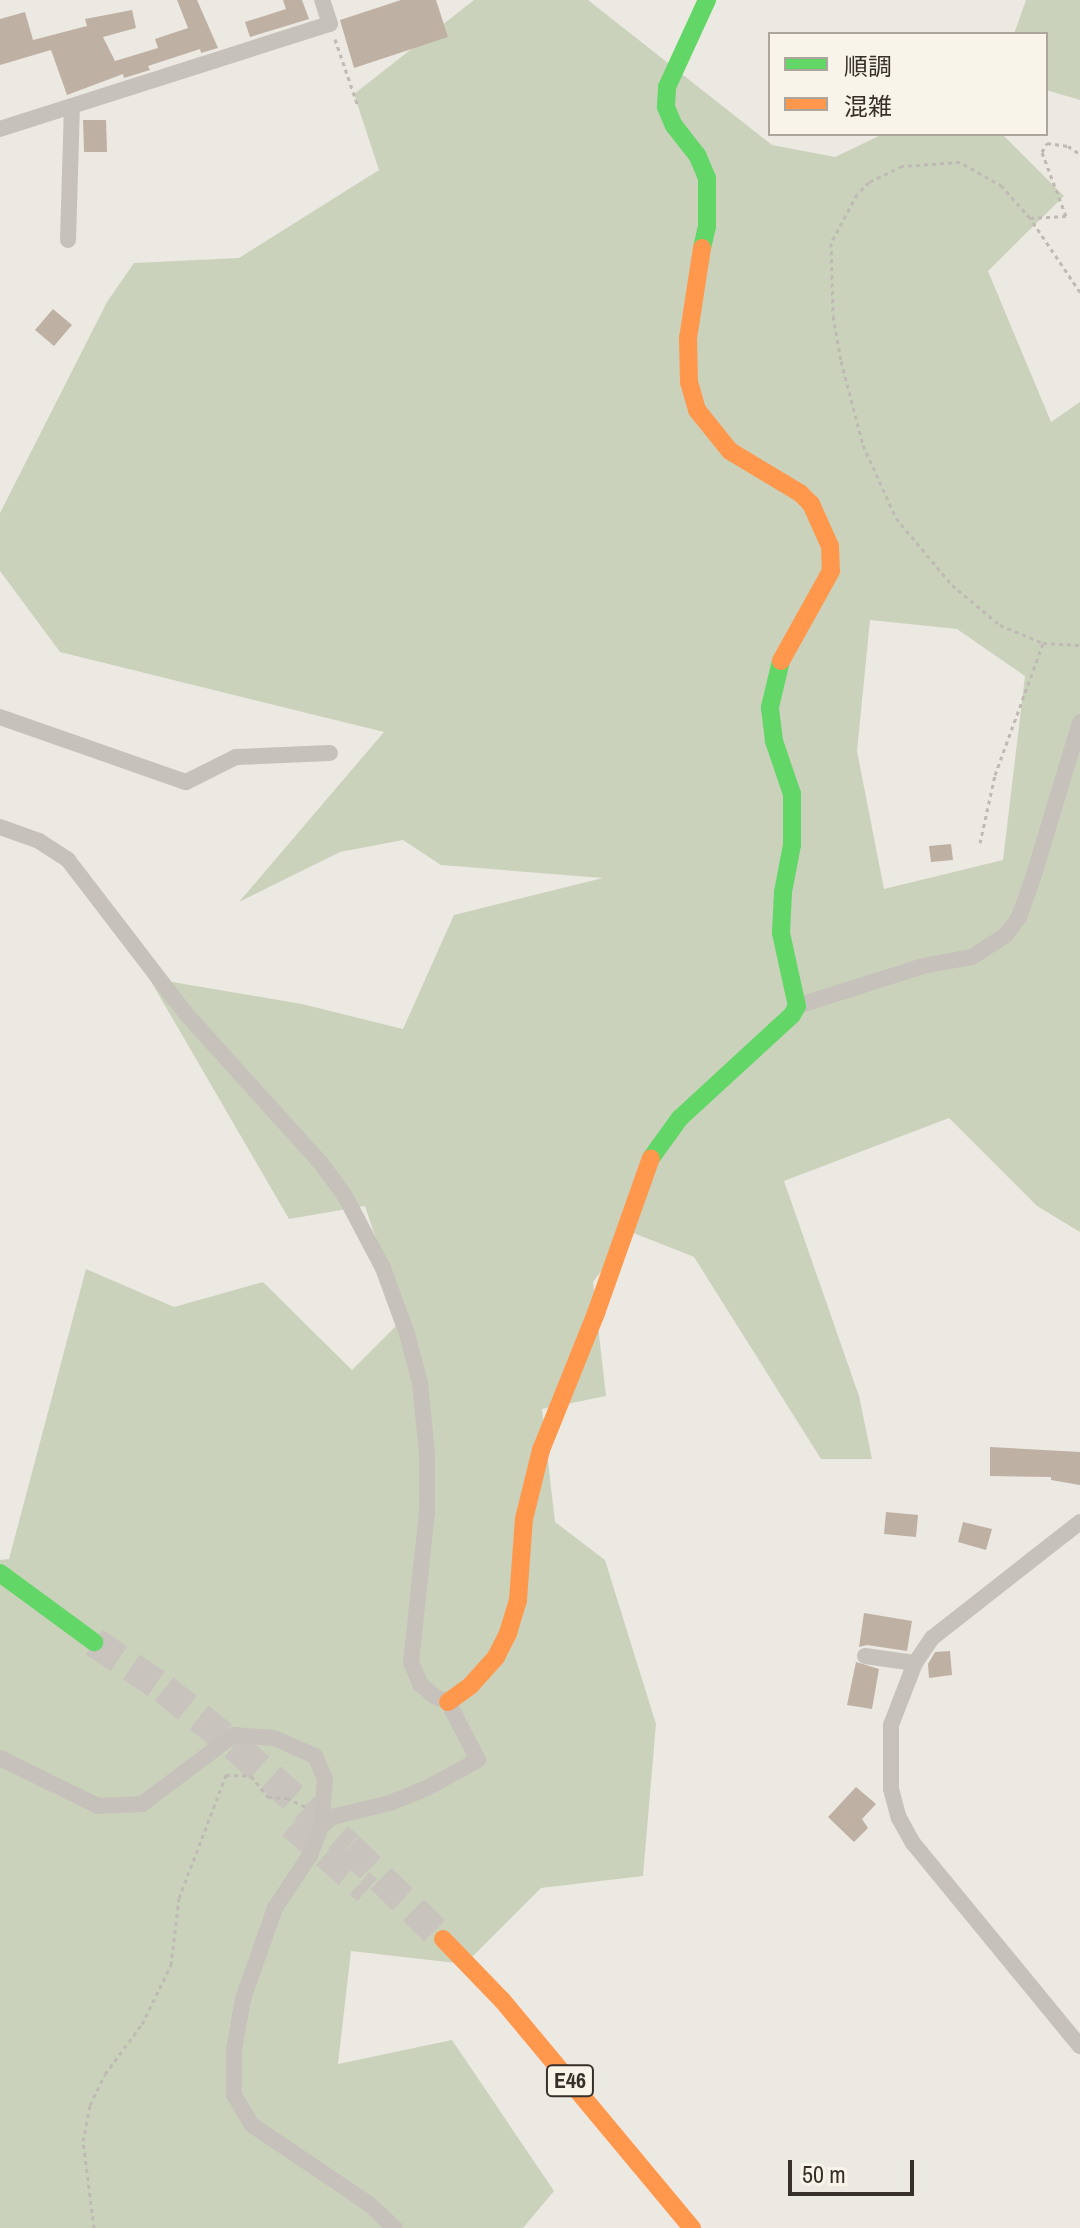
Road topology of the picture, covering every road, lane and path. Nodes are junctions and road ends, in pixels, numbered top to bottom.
1 (322, 0) edge
2 (707, 0) edge
3 (330, 24) junction
4 (358, 106) dead end
5 (72, 107) junction
6 (0, 129) edge
7 (1080, 154) edge
8 (1030, 218) junction
9 (68, 240) dead end
10 (1079, 289) edge
11 (1043, 643) junction
12 (1080, 645) edge
13 (0, 717) edge
14 (1080, 722) edge
15 (330, 753) dead end
16 (0, 827) edge
17 (980, 843) dead end
18 (797, 1006) junction
19 (1080, 1522) edge
20 (0, 1573) edge
21 (0, 1595) edge
22 (865, 1656) dead end
23 (915, 1663) junction
24 (448, 1702) junction
25 (0, 1758) edge
26 (321, 1827) junction
27 (443, 1939) tunnel mouth
28 (508, 2038) dead end
29 (1080, 2046) edge
30 (94, 2228) edge
31 (395, 2228) edge
32 (667, 2228) edge
33 (692, 2228) edge

1 - 3 street
2 - 18 main road
3 - 4 path
3 - 5 street
5 - 6 street
5 - 9 street
7 - 8 path
8 - 10 path
8 - 11 path
11 - 12 path
11 - 17 path
13 - 15 street
14 - 18 street
16 - 24 street
18 - 24 main road
19 - 23 street
20 - 21 main road
22 - 23 street
23 - 29 street
24 - 26 street
25 - 26 street
26 - 30 path
26 - 31 street
27 - 33 main road, E46
28 - 32 main road, E46

